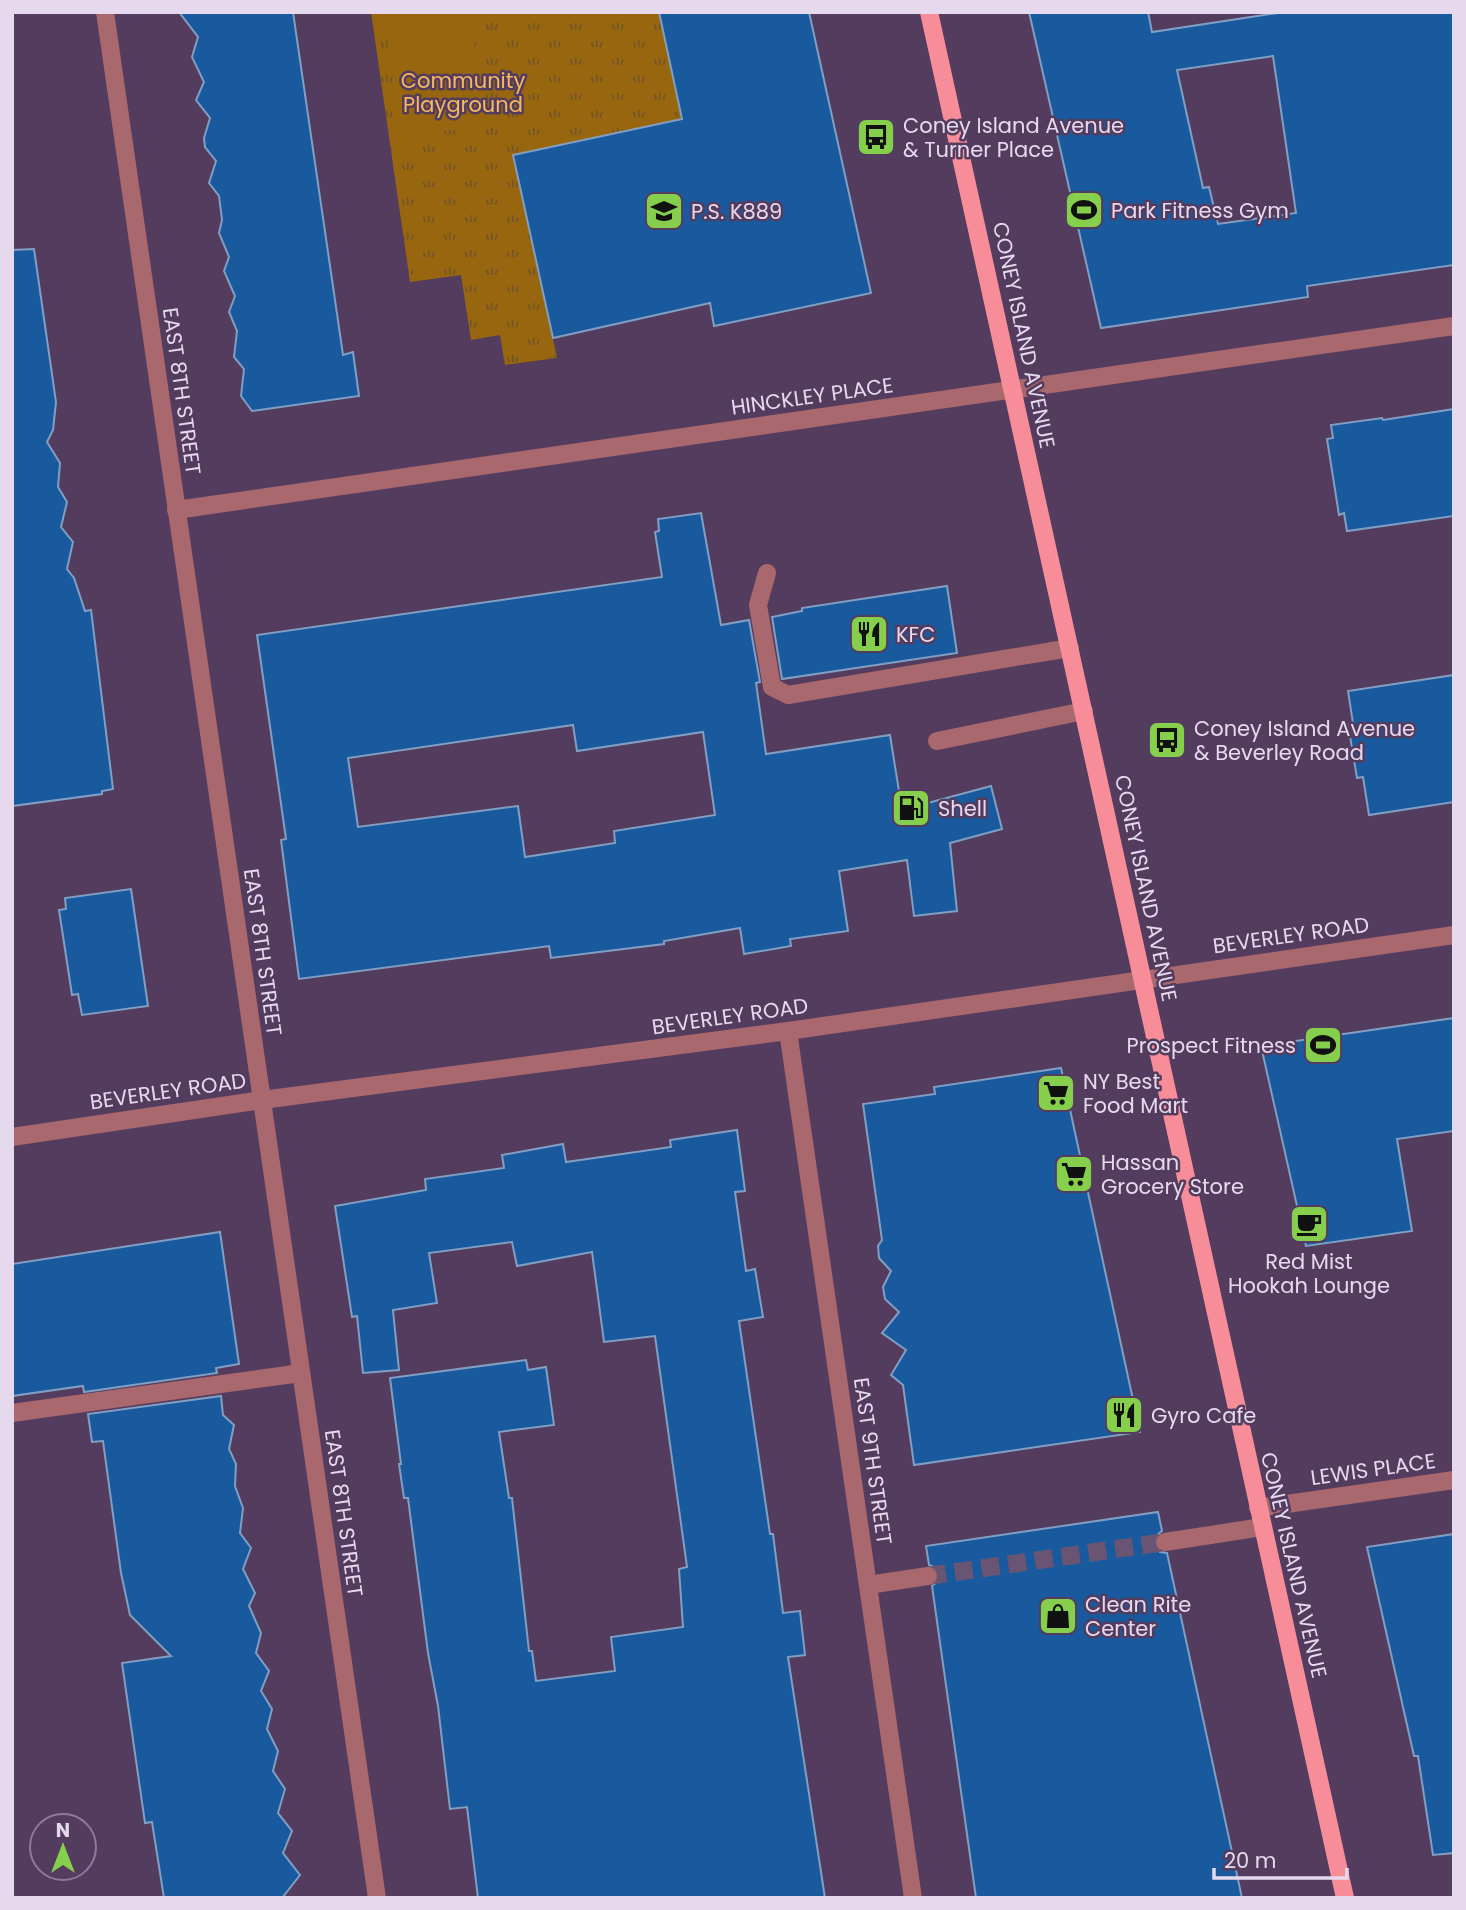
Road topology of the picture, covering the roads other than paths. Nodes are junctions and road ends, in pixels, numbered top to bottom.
1 (105, 12) edge
2 (929, 12) edge
3 (1454, 326) edge
4 (1013, 390) junction
5 (176, 510) junction
6 (767, 573) dead end
7 (1070, 648) junction
8 (1084, 712) junction
9 (937, 741) dead end
10 (1454, 935) edge
11 (1143, 979) junction
12 (788, 1031) junction
13 (262, 1100) junction
14 (12, 1137) edge
15 (301, 1373) junction
16 (12, 1413) edge
17 (1454, 1480) edge
18 (1258, 1508) junction
19 (1262, 1527) junction
20 (1165, 1542) tunnel mouth
21 (928, 1576) tunnel mouth
22 (868, 1585) junction
23 (377, 1898) edge
24 (913, 1898) edge
25 (1345, 1898) edge

1 - 5 street, EAST 8TH STREET
2 - 4 main road, CONEY ISLAND AVENUE
3 - 4 street, HINCKLEY PLACE
4 - 5 street, HINCKLEY PLACE
4 - 7 main road, CONEY ISLAND AVENUE
5 - 13 street, EAST 8TH STREET
6 - 7 street
7 - 8 main road, CONEY ISLAND AVENUE
8 - 9 street
8 - 11 main road, CONEY ISLAND AVENUE
10 - 11 street, BEVERLEY ROAD
11 - 12 street, BEVERLEY ROAD
11 - 18 main road, CONEY ISLAND AVENUE
12 - 13 street, BEVERLEY ROAD
12 - 22 street, EAST 9TH STREET
13 - 14 street, BEVERLEY ROAD
13 - 15 street, EAST 8TH STREET
15 - 16 street
15 - 23 street, EAST 8TH STREET
17 - 18 street, LEWIS PLACE
18 - 19 main road, CONEY ISLAND AVENUE
19 - 20 street
19 - 25 main road, CONEY ISLAND AVENUE
21 - 22 street
22 - 24 street, EAST 9TH STREET

